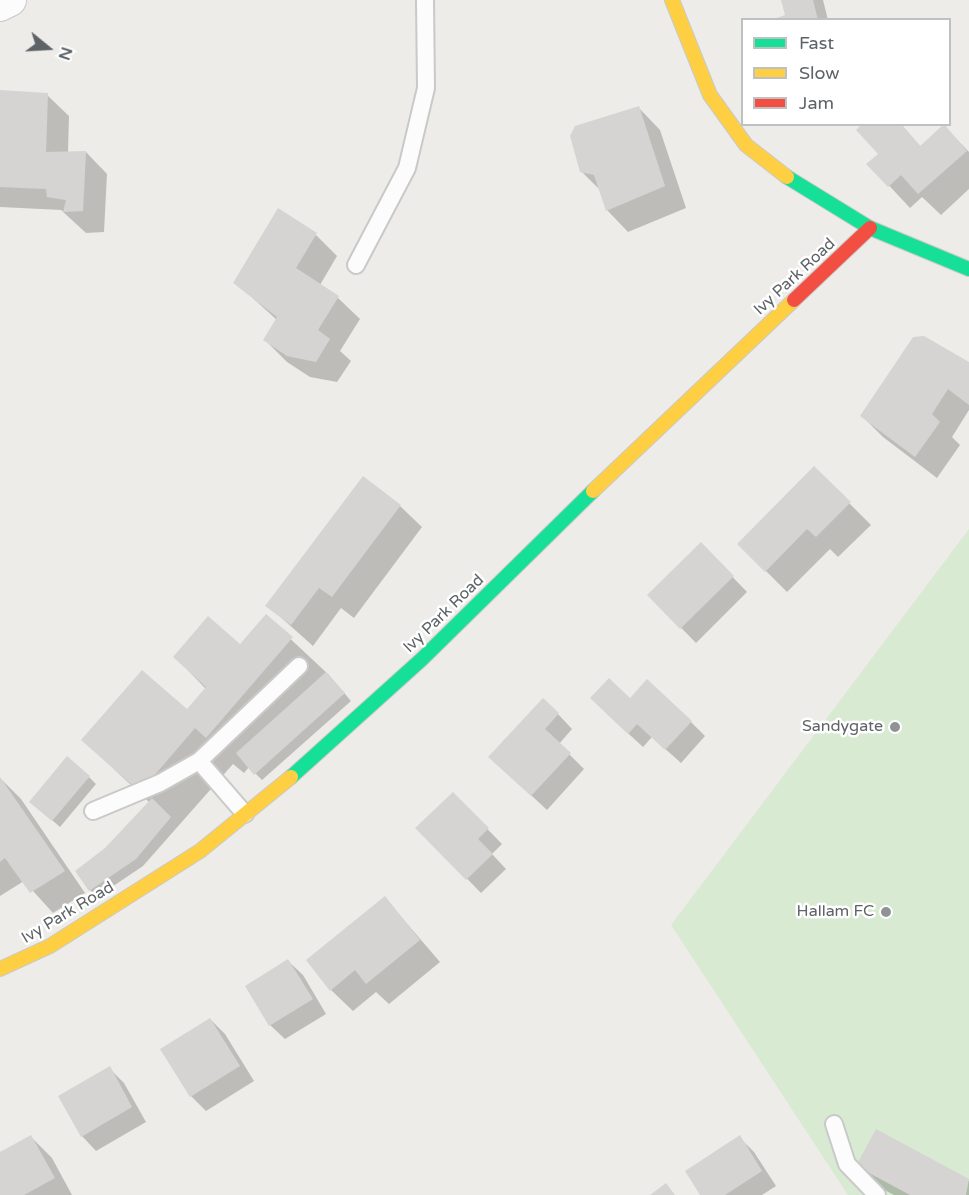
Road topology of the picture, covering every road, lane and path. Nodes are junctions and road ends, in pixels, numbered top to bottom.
1 (10, 0) edge
2 (425, 0) edge
3 (672, 0) edge
4 (0, 5) edge
5 (870, 228) junction
6 (966, 262) edge
7 (356, 265) dead end
8 (299, 666) dead end
9 (199, 762) junction
10 (93, 811) dead end
11 (245, 814) junction
12 (0, 969) edge
13 (834, 1124) dead end
14 (876, 1195) edge

1 - 4 street
2 - 7 lane
3 - 5 street
5 - 6 street
5 - 11 street, Ivy Park Road
8 - 9 lane
9 - 10 lane
9 - 11 lane
11 - 12 street, Ivy Park Road
13 - 14 lane

